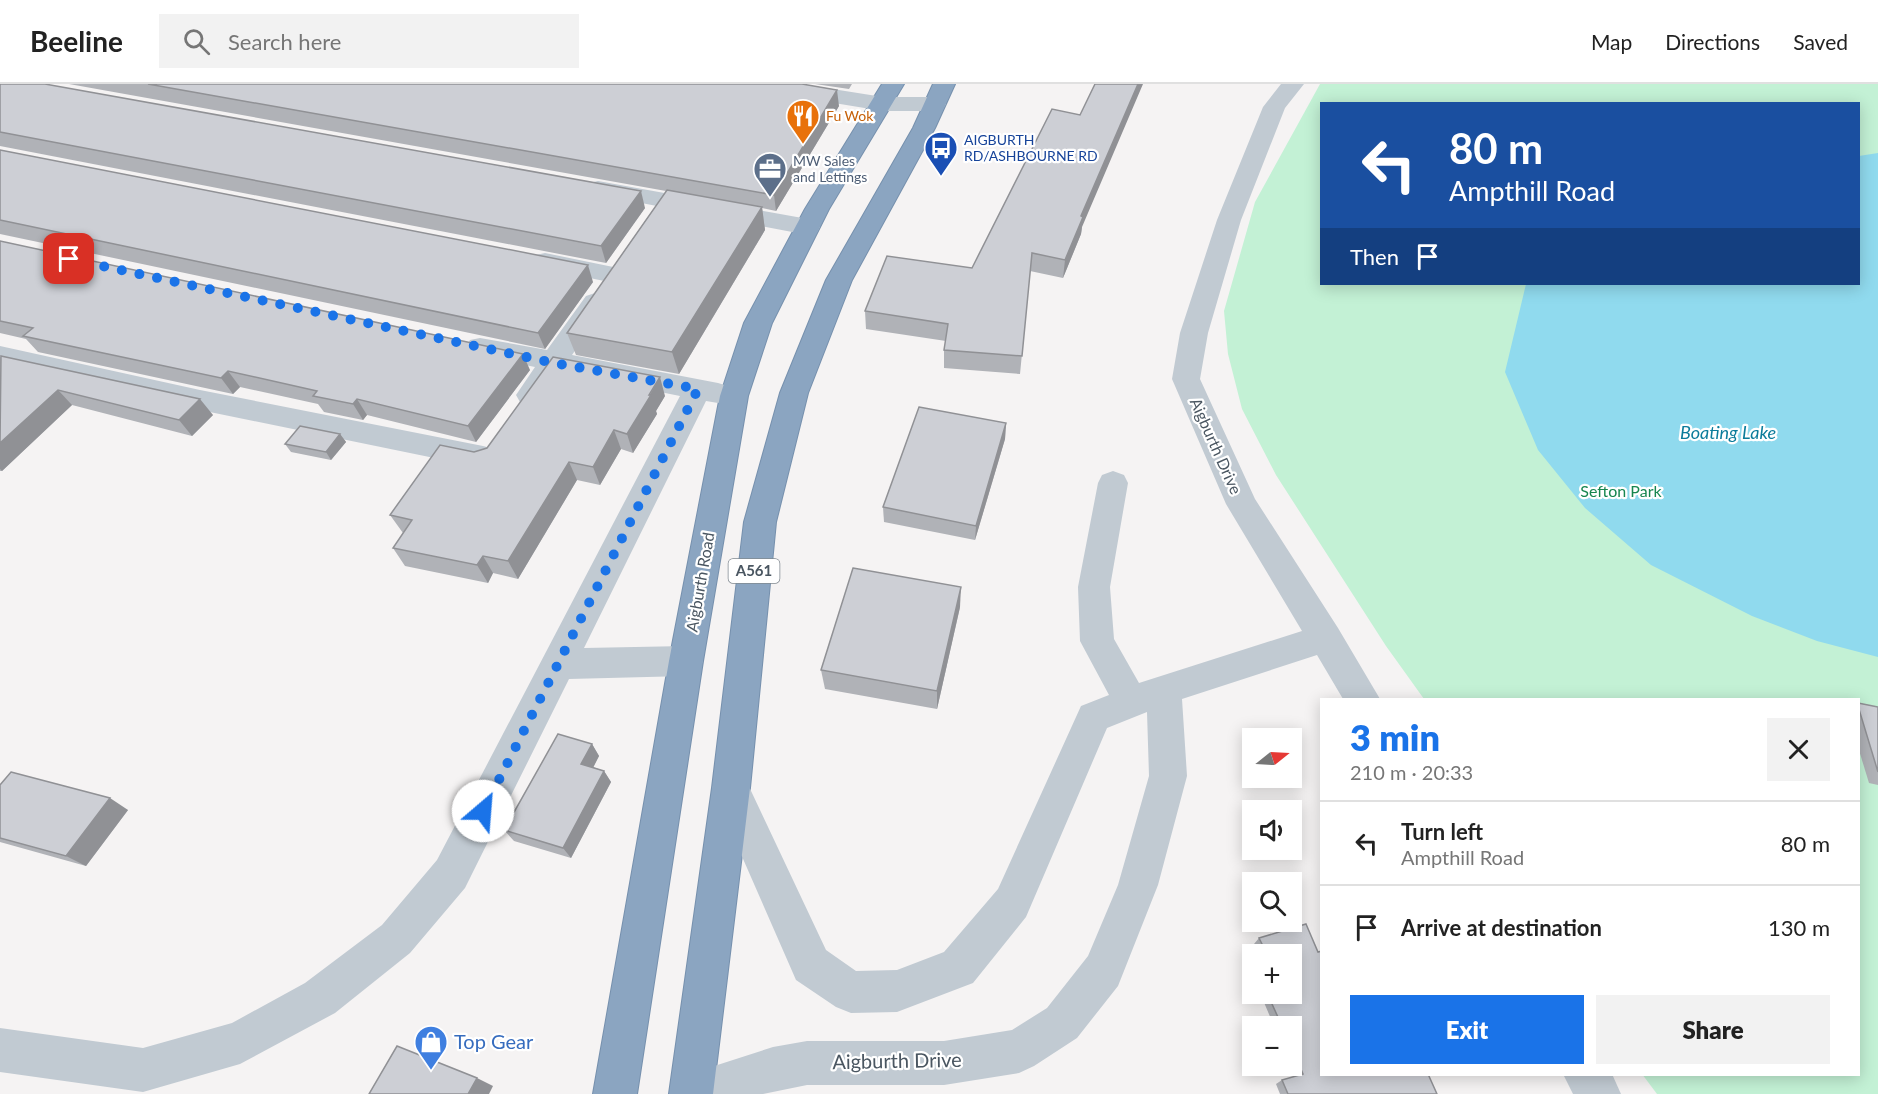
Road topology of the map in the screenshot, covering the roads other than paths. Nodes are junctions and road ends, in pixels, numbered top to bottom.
1 (761, 84) edge
2 (1293, 84) edge
3 (888, 94) edge
4 (939, 94) edge
5 (571, 184) edge
6 (808, 227) junction
7 (522, 257) edge
8 (461, 343) edge
9 (0, 356) edge
10 (554, 363) junction
11 (698, 389) junction
12 (734, 396) junction
13 (1113, 483) dead end
14 (1326, 638) junction
15 (686, 661) junction
16 (557, 664) junction
17 (1148, 696) junction
18 (1361, 698) edge
19 (731, 788) junction
20 (0, 1050) edge
21 (1586, 1076) edge
22 (615, 1094) edge
23 (692, 1094) edge
24 (1599, 1094) edge

1 - 3 street
2 - 14 street, Aigburth Drive
3 - 4 street
3 - 6 highway, Aigburth Road / A561
4 - 19 highway, A561
5 - 6 street
6 - 12 highway, Aigburth Road / A561
7 - 10 street
8 - 10 street
9 - 10 street
10 - 11 street
11 - 12 street
11 - 16 street
12 - 15 highway, Aigburth Road / A561
13 - 17 street
14 - 17 street
14 - 18 street, Aigburth Drive
15 - 16 street
15 - 22 highway, Aigburth Road / A561
16 - 20 street
17 - 19 street
17 - 23 street, Aigburth Drive
19 - 23 highway, A561
21 - 24 street

